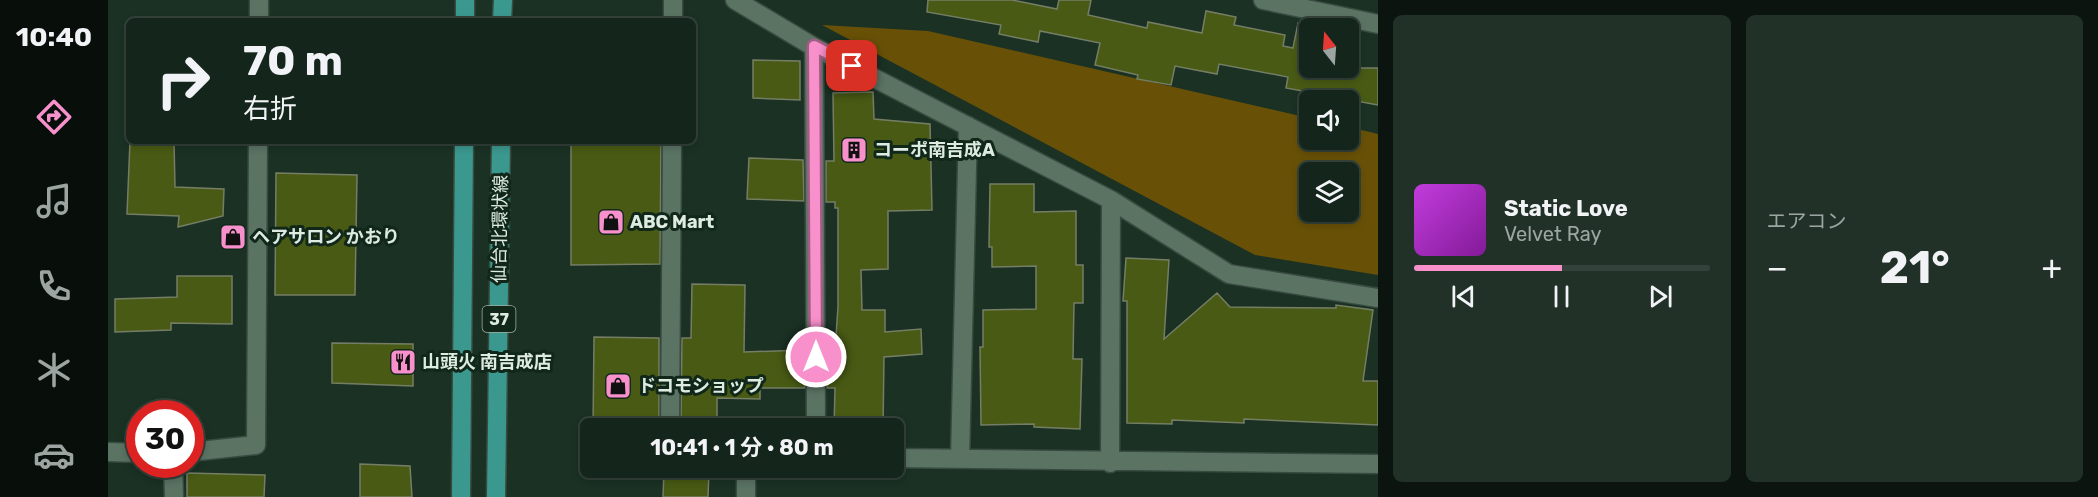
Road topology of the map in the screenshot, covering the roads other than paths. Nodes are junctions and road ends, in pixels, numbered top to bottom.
1 (259, 0) edge
2 (465, 0) edge
3 (502, 0) edge
4 (673, 0) edge
5 (735, 0) edge
6 (1263, 0) edge
7 (258, 18) edge
8 (465, 18) edge
9 (502, 18) edge
10 (673, 18) edge
11 (1378, 24) edge
12 (814, 46) junction
13 (968, 126) junction
14 (258, 144) edge
15 (464, 144) edge
16 (501, 144) edge
17 (672, 144) edge
18 (1111, 200) junction
19 (1378, 298) edge
20 (670, 418) edge
21 (816, 418) edge
22 (204, 451) edge
23 (108, 452) edge
24 (126, 453) edge
25 (904, 458) edge
26 (960, 459) junction
27 (1110, 463) junction
28 (1378, 464) edge
29 (173, 478) edge
30 (746, 478) edge
31 (174, 497) edge
32 (461, 497) edge
33 (496, 497) edge
34 (746, 497) edge

1 - 7 street
2 - 8 main road
3 - 9 main road
4 - 10 street
5 - 12 street
6 - 11 street
12 - 13 street
12 - 21 street
13 - 18 street
13 - 26 street
14 - 22 street
15 - 32 main road, 仙台北環状線 / 37
16 - 33 main road, 仙台北環状線 / 37
17 - 20 street
18 - 19 street
18 - 27 street
23 - 24 street
25 - 26 street
26 - 27 street
27 - 28 street
29 - 31 street
30 - 34 street

